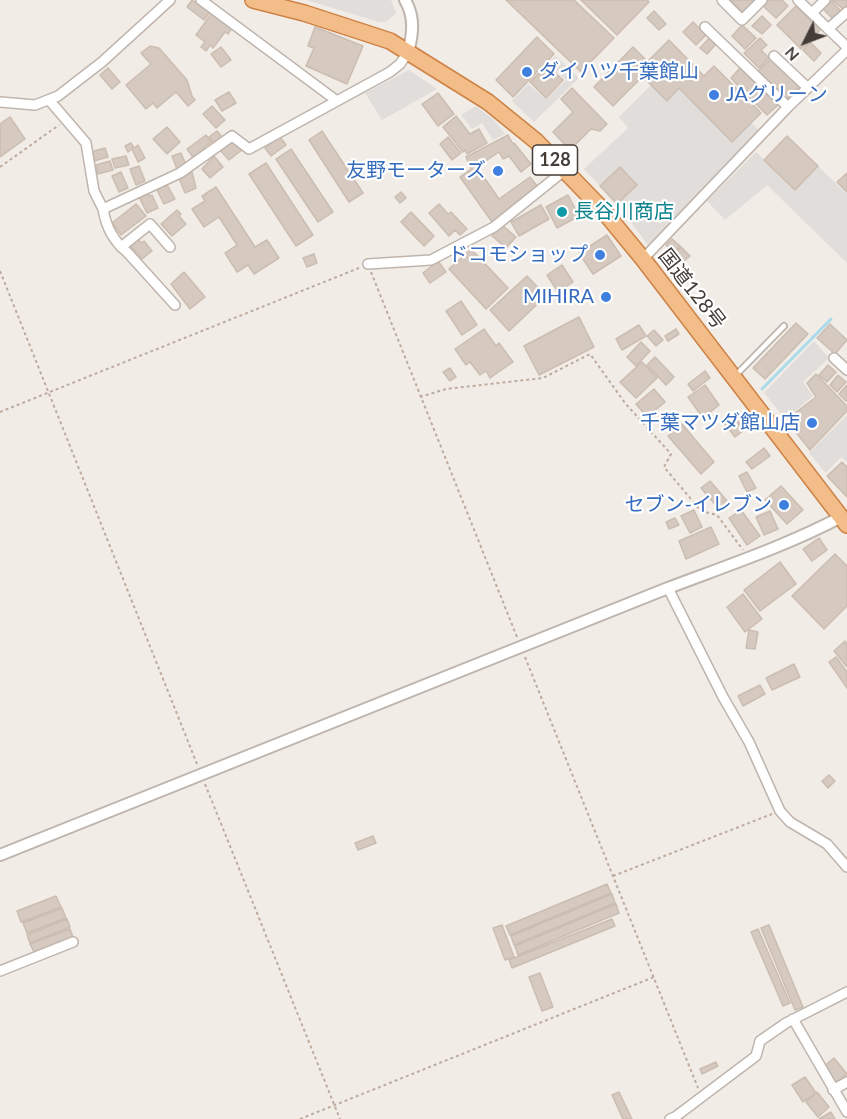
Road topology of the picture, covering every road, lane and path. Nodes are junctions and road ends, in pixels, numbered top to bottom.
1 (170, 0) edge
2 (201, 0) edge
3 (253, 0) edge
4 (722, 0) edge
5 (762, 0) edge
6 (798, 0) edge
7 (825, 0) edge
8 (408, 1) edge
9 (847, 12) edge
10 (812, 13) junction
11 (705, 27) dead end
12 (828, 29) junction
13 (847, 49) edge
14 (408, 52) junction
15 (774, 56) dead end
16 (808, 88) junction
17 (50, 100) junction
18 (337, 101) junction
19 (0, 102) edge
20 (788, 107) junction
21 (66, 120) junction
22 (0, 167) edge
23 (566, 170) junction
24 (103, 210) junction
25 (121, 247) junction
26 (170, 247) dead end
27 (643, 259) junction
28 (368, 264) junction
29 (0, 271) edge
30 (175, 305) dead end
31 (784, 326) dead end
32 (834, 358) dead end
33 (847, 370) edge
34 (734, 377) junction
35 (49, 393) junction
36 (420, 397) junction
37 (0, 412) edge
38 (844, 521) edge
39 (749, 558) junction
40 (668, 588) junction
41 (521, 647) junction
42 (201, 774) junction
43 (780, 811) junction
44 (0, 855) edge
45 (847, 867) edge
46 (613, 876) junction
47 (73, 942) dead end
48 (0, 971) edge
49 (654, 977) junction
50 (847, 992) edge
51 (793, 1019) junction
52 (847, 1082) edge
53 (833, 1090) junction
54 (702, 1097) junction
55 (334, 1105) junction
56 (847, 1112) edge
57 (300, 1119) edge
58 (340, 1119) edge
59 (670, 1119) edge

1 - 17 street
2 - 18 street
3 - 14 highway, 国道128号 / 128
4 - 5 street
6 - 10 street
7 - 10 street
8 - 14 street
9 - 12 street
10 - 12 street
11 - 20 street
12 - 13 street
13 - 16 street
14 - 18 street
14 - 23 highway, 国道128号 / 128
15 - 16 street
16 - 20 street
17 - 19 street
17 - 21 street
18 - 24 street
20 - 27 street
21 - 22 path
21 - 24 street
23 - 27 highway, 国道128号 / 128
23 - 28 street
24 - 25 street
25 - 26 street
25 - 30 street
27 - 34 highway, 国道128号 / 128
28 - 35 path
28 - 36 path
29 - 35 path
31 - 34 lane
32 - 33 street
34 - 38 highway, 国道128号 / 128
35 - 37 path
35 - 42 path
36 - 39 path
36 - 41 path
38 - 39 street
39 - 40 street
40 - 41 street
40 - 43 street
41 - 42 street
41 - 46 path
42 - 44 street
42 - 55 path
43 - 45 street
43 - 46 path
46 - 49 path
47 - 48 street
49 - 54 path
49 - 55 path
50 - 51 street
51 - 53 street
51 - 54 street
52 - 53 street
53 - 56 street
54 - 59 street
55 - 57 path
55 - 58 path

